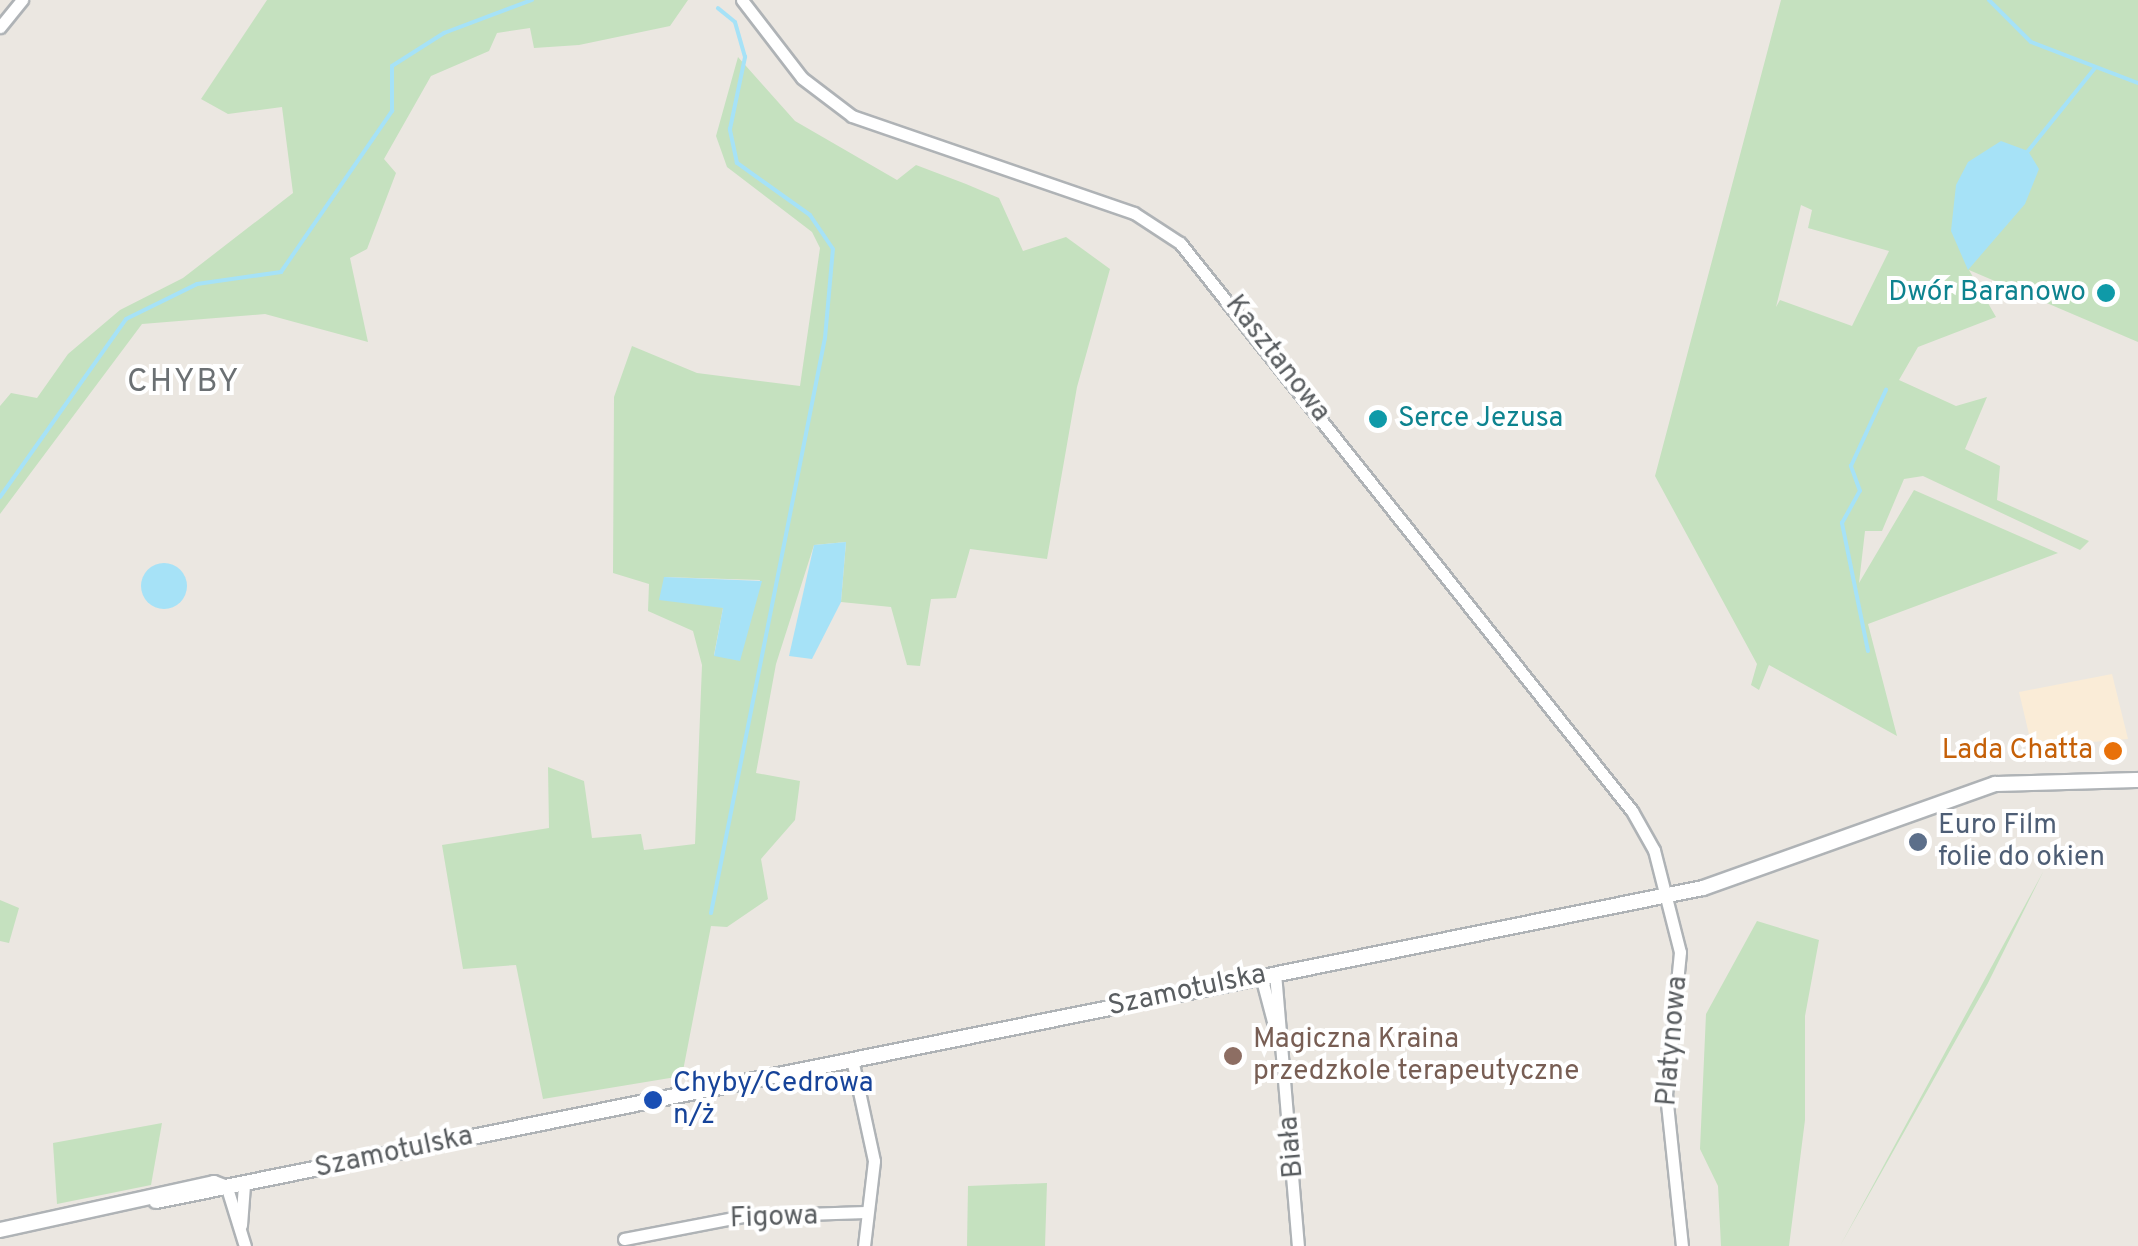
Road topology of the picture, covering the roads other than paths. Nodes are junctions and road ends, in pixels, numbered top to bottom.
1 (22, 0) edge
2 (742, 0) edge
3 (0, 26) edge
4 (2138, 780) edge
5 (1668, 896) junction
6 (1268, 974) junction
7 (852, 1059) junction
8 (244, 1185) junction
9 (227, 1188) junction
10 (866, 1212) junction
11 (241, 1225) junction
12 (0, 1230) edge
13 (624, 1239) dead end
14 (245, 1246) edge
15 (864, 1246) edge
16 (1298, 1246) edge
17 (1682, 1246) edge

1 - 3 street
2 - 5 street, Kasztanowa
4 - 5 street, Szamotulska
5 - 6 street, Szamotulska
5 - 17 street, Platynowa
6 - 7 street, Szamotulska
6 - 16 street, Biała
7 - 8 street, Szamotulska
7 - 10 street
8 - 9 street, Szamotulska
8 - 11 street
9 - 11 street
9 - 12 street, Szamotulska
10 - 13 street, Figowa
10 - 15 street
11 - 14 street

